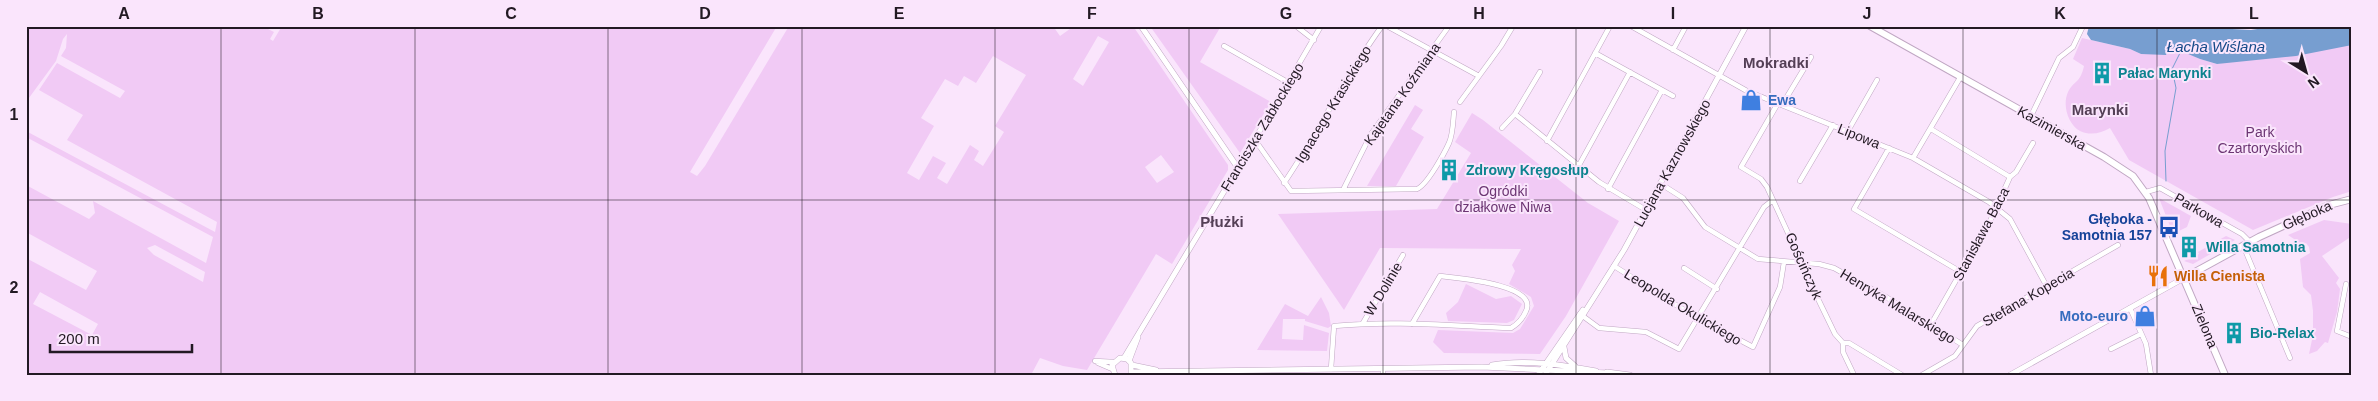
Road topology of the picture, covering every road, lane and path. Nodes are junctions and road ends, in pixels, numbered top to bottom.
1 (1141, 26) edge
2 (1296, 26) edge
3 (1321, 26) edge
4 (1382, 26) edge
5 (1387, 26) edge
6 (1449, 26) edge
7 (1512, 26) edge
8 (1610, 26) edge
9 (1631, 26) edge
10 (1686, 26) edge
11 (1746, 26) edge
12 (1870, 26) edge
13 (2083, 26) edge
14 (1314, 40) junction
15 (1224, 46) dead end
16 (1673, 50) junction
17 (1432, 51) junction
18 (1595, 53) junction
19 (1811, 57) dead end
20 (1540, 72) dead end
21 (1630, 72) junction
22 (1479, 76) junction
23 (1720, 76) junction
24 (1961, 76) junction
25 (1877, 80) dead end
26 (1289, 82) junction
27 (1662, 90) junction
28 (1673, 96) dead end
29 (1460, 102) dead end
30 (1780, 104) junction
31 (1454, 112) dead end
32 (1515, 114) junction
33 (2031, 116) junction
34 (1833, 126) junction
35 (1502, 128) dead end
36 (1931, 129) junction
37 (1848, 131) junction
38 (1255, 140) junction
39 (1547, 141) junction
40 (2033, 143) dead end
41 (1889, 148) junction
42 (1914, 158) junction
43 (1578, 167) junction
44 (1238, 168) junction
45 (2010, 177) junction
46 (1800, 181) dead end
47 (1284, 183) junction
48 (1661, 184) junction
49 (1608, 189) junction
50 (1343, 190) junction
51 (2146, 192) junction
52 (2352, 199) edge
53 (1773, 200) junction
54 (1996, 207) junction
55 (1646, 210) junction
56 (2250, 242) junction
57 (2118, 245) dead end
58 (2243, 245) junction
59 (1741, 249) junction
60 (1404, 255) dead end
61 (1784, 262) junction
62 (1803, 264) junction
63 (1614, 266) junction
64 (1684, 268) dead end
65 (1961, 272) junction
66 (2184, 278) junction
67 (2346, 284) dead end
68 (2046, 286) junction
69 (1717, 289) junction
70 (2130, 308) junction
71 (1581, 315) junction
72 (1698, 318) junction
73 (1363, 323) junction
74 (1412, 324) junction
75 (1930, 326) junction
76 (1141, 330) junction
77 (2141, 334) junction
78 (2352, 337) edge
79 (1843, 342) junction
80 (1963, 345) junction
81 (1564, 347) junction
82 (2111, 349) dead end
83 (1124, 358) junction
84 (2290, 358) dead end
85 (1114, 362) junction
86 (1131, 363) junction
87 (1482, 367) junction
88 (1577, 368) junction
89 (1112, 369) junction
90 (1331, 370) junction
91 (1522, 370) junction
92 (1544, 370) edge
93 (1161, 371) junction
94 (1383, 372) edge
95 (1131, 373) edge
96 (1609, 373) junction
97 (1115, 375) edge
98 (1529, 375) edge
99 (1630, 375) edge
100 (1854, 375) edge
101 (1902, 375) edge
102 (1922, 375) edge
103 (2010, 375) edge
104 (2151, 375) edge
105 (2225, 375) edge

1 - 44 street
2 - 14 street
3 - 14 street, Franciszka Zabłockiego
4 - 47 street, Ignacego Krasickiego
5 - 17 street
6 - 17 street, Kajetana Koźmiana
7 - 22 street
8 - 18 street
9 - 16 street, Lipowa
10 - 16 street
11 - 23 street, Lucjana Kaznowskiego
12 - 24 main road, Kazimierska
13 - 33 street
14 - 26 street, Franciszka Zabłockiego
15 - 26 street
16 - 23 street, Lipowa
17 - 22 street
17 - 50 street, Kajetana Koźmiana
18 - 21 street
18 - 39 street
19 - 30 street
20 - 32 street
21 - 27 street
21 - 43 street
22 - 29 street
23 - 30 street, Lipowa
23 - 48 street, Lucjana Kaznowskiego
24 - 33 main road, Kazimierska
24 - 36 street
25 - 37 street
26 - 38 street, Franciszka Zabłockiego
27 - 28 street
27 - 49 street
30 - 34 street, Lipowa
30 - 53 street, Gościńczyk
31 - 50 street
32 - 35 street
32 - 39 street
33 - 51 main road, Kazimierska
34 - 37 street, Lipowa
34 - 46 street
36 - 42 street
36 - 45 street
37 - 41 street, Lipowa
38 - 44 street, Franciszka Zabłockiego
38 - 47 street
39 - 43 street
40 - 45 street, Stanisława Baca
41 - 42 street, Lipowa
41 - 65 street
42 - 54 street, Lipowa
43 - 49 street
44 - 76 street, Franciszka Zabłockiego
45 - 54 street, Stanisława Baca
47 - 50 street
48 - 55 street, Lucjana Kaznowskiego
48 - 59 street, Henryka Malarskiego
49 - 55 street
51 - 56 street, Parkowa
51 - 66 main road, Kazimierska
52 - 56 main road, Głęboka
53 - 59 street
53 - 62 street, Gościńczyk
54 - 65 street, Stanisława Baca
54 - 68 street, Lipowa
55 - 63 street, Lucjana Kaznowskiego
56 - 58 main road, Głęboka
57 - 68 street, Stefana Kopecia
58 - 66 main road, Głęboka
58 - 84 street
59 - 61 street, Henryka Malarskiego
59 - 69 street
60 - 73 street, W Dolinie
61 - 62 street, Henryka Malarskiego
61 - 72 street, Leopolda Okulickiego
62 - 75 street, Henryka Malarskiego
62 - 79 street, Gościńczyk
63 - 71 street, Lucjana Kaznowskiego
63 - 72 street, Leopolda Okulickiego
64 - 69 street
65 - 75 street, Stanisława Baca
66 - 70 street
66 - 105 main road, Zielona
67 - 78 street
68 - 80 street, Stefana Kopecia
69 - 72 street
70 - 77 street
70 - 103 street
71 - 72 street
71 - 81 street, Lucjana Kaznowskiego
71 - 92 street, Lucjana Kaznowskiego
73 - 74 street
73 - 90 street
74 - 74 street
75 - 80 street, Henryka Malarskiego
76 - 83 street, Franciszka Zabłockiego
76 - 86 street, Franciszka Zabłockiego
77 - 82 street
77 - 104 street
79 - 100 street, Gościńczyk
79 - 101 street
80 - 102 street, Stefana Kopecia
81 - 88 street
81 - 92 street, Lucjana Kaznowskiego
83 - 85 street
83 - 86 street
85 - 89 street
85 - 89 street
86 - 93 street
86 - 95 street
87 - 91 street
87 - 92 street
87 - 94 street
88 - 92 street
88 - 96 street
89 - 97 street
90 - 93 street
90 - 94 street
91 - 92 street
91 - 98 street
92 - 96 street
93 - 95 street
96 - 99 street

